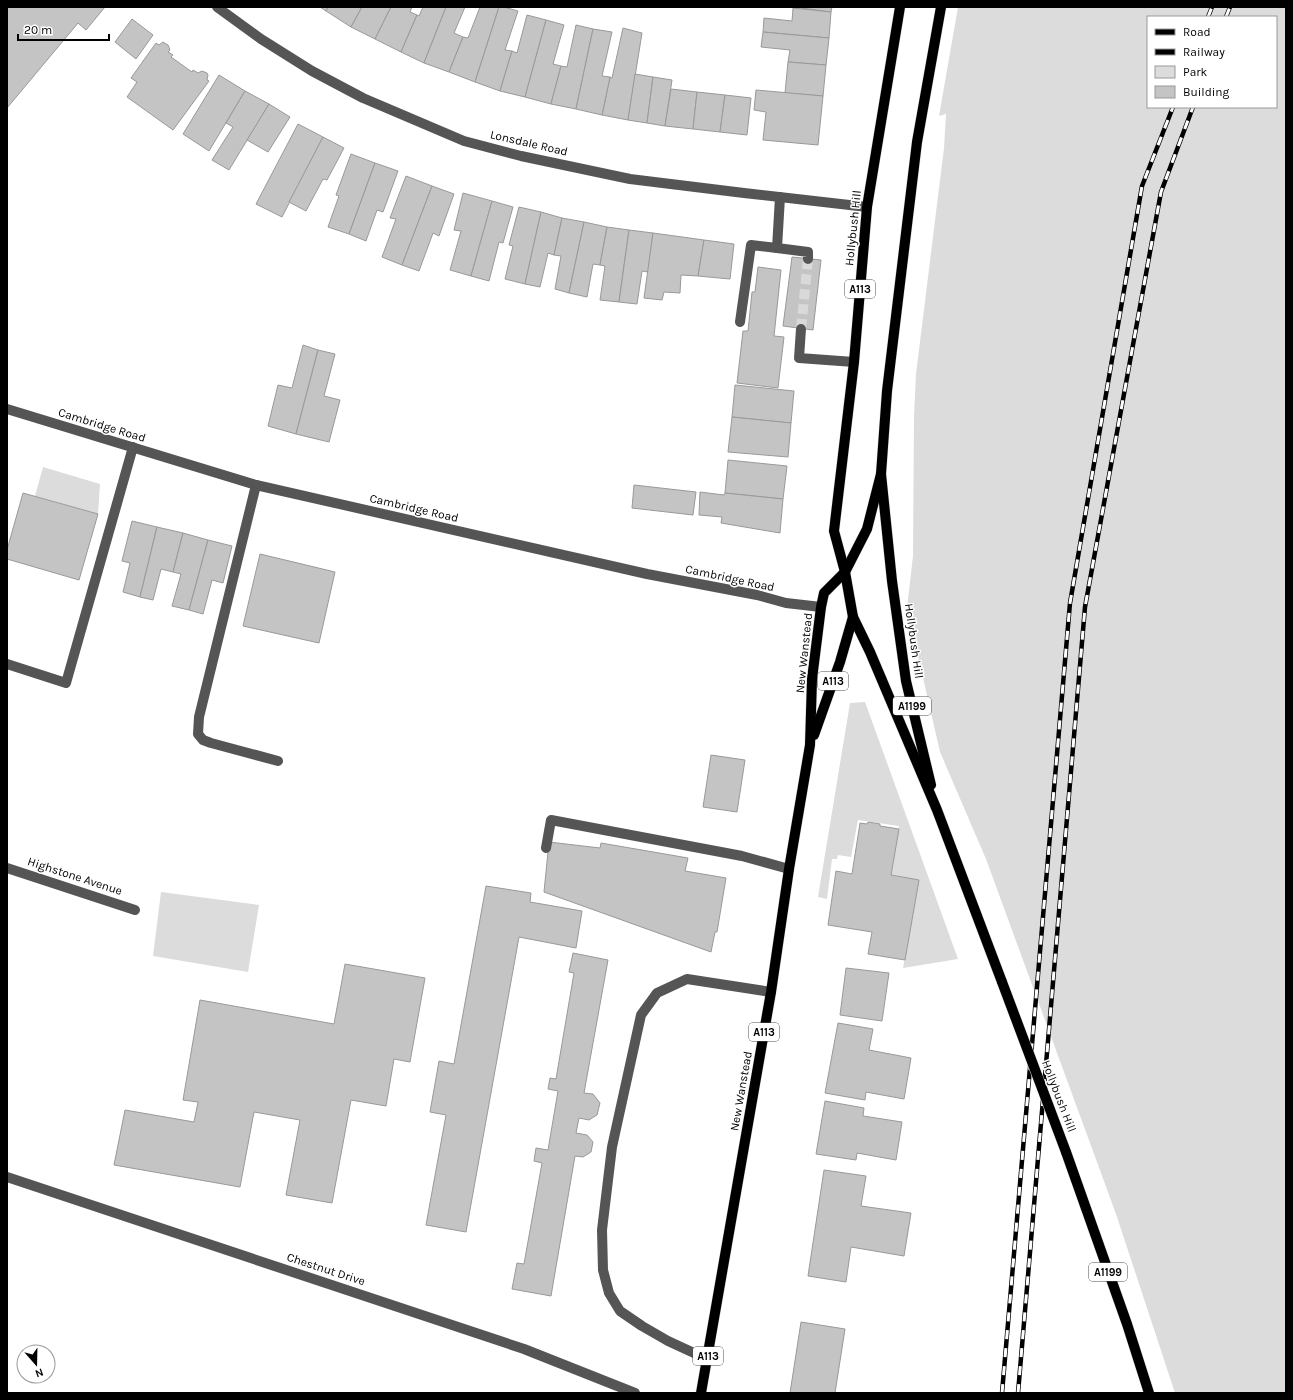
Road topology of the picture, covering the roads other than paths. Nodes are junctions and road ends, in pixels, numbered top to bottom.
1 (217, 7) edge
2 (900, 7) edge
3 (941, 7) edge
4 (780, 197) junction
5 (867, 207) junction
6 (777, 248) junction
7 (808, 259) dead end
8 (740, 322) dead end
9 (801, 329) tunnel mouth
10 (854, 362) junction
11 (7, 410) edge
12 (133, 447) junction
13 (881, 474) junction
14 (256, 485) junction
15 (846, 572) junction
16 (821, 607) junction
17 (853, 617) junction
18 (7, 664) edge
19 (810, 745) junction
20 (278, 761) dead end
21 (937, 810) junction
22 (546, 848) dead end
23 (7, 868) edge
24 (789, 869) junction
25 (135, 910) dead end
26 (771, 992) junction
27 (7, 1177) edge
28 (707, 1358) junction
29 (635, 1393) edge
30 (700, 1393) edge
31 (1149, 1393) edge

1 - 4 street, Lonsdale Road
2 - 5 main road, Hollybush Hill / A113
3 - 13 main road, Hollybush Hill / A113
4 - 5 street, Lonsdale Road
4 - 6 street
5 - 10 main road, Hollybush Hill / A113
6 - 7 street
6 - 8 street
9 - 10 street
10 - 15 main road, Hollybush Hill / A113
11 - 12 street, Cambridge Road
12 - 14 street, Cambridge Road
12 - 18 street
13 - 15 main road, Hollybush Hill / A113
13 - 21 main road, Hollybush Hill / A1199
14 - 16 street, Cambridge Road
14 - 20 street
15 - 16 main road, New Wanstead / A113
15 - 17 main road, Hollybush Hill / A1199
16 - 19 main road, New Wanstead / A113
17 - 19 main road, New Wanstead / A113
17 - 21 main road, Hollybush Hill / A1199
19 - 24 main road, New Wanstead / A113
21 - 31 main road, Hollybush Hill / A1199, bridge
22 - 24 street
23 - 25 street, Highstone Avenue
24 - 26 main road, New Wanstead / A113
26 - 28 main road, New Wanstead / A113
26 - 28 street
27 - 29 street, Chestnut Drive
28 - 30 main road, New Wanstead / A113

